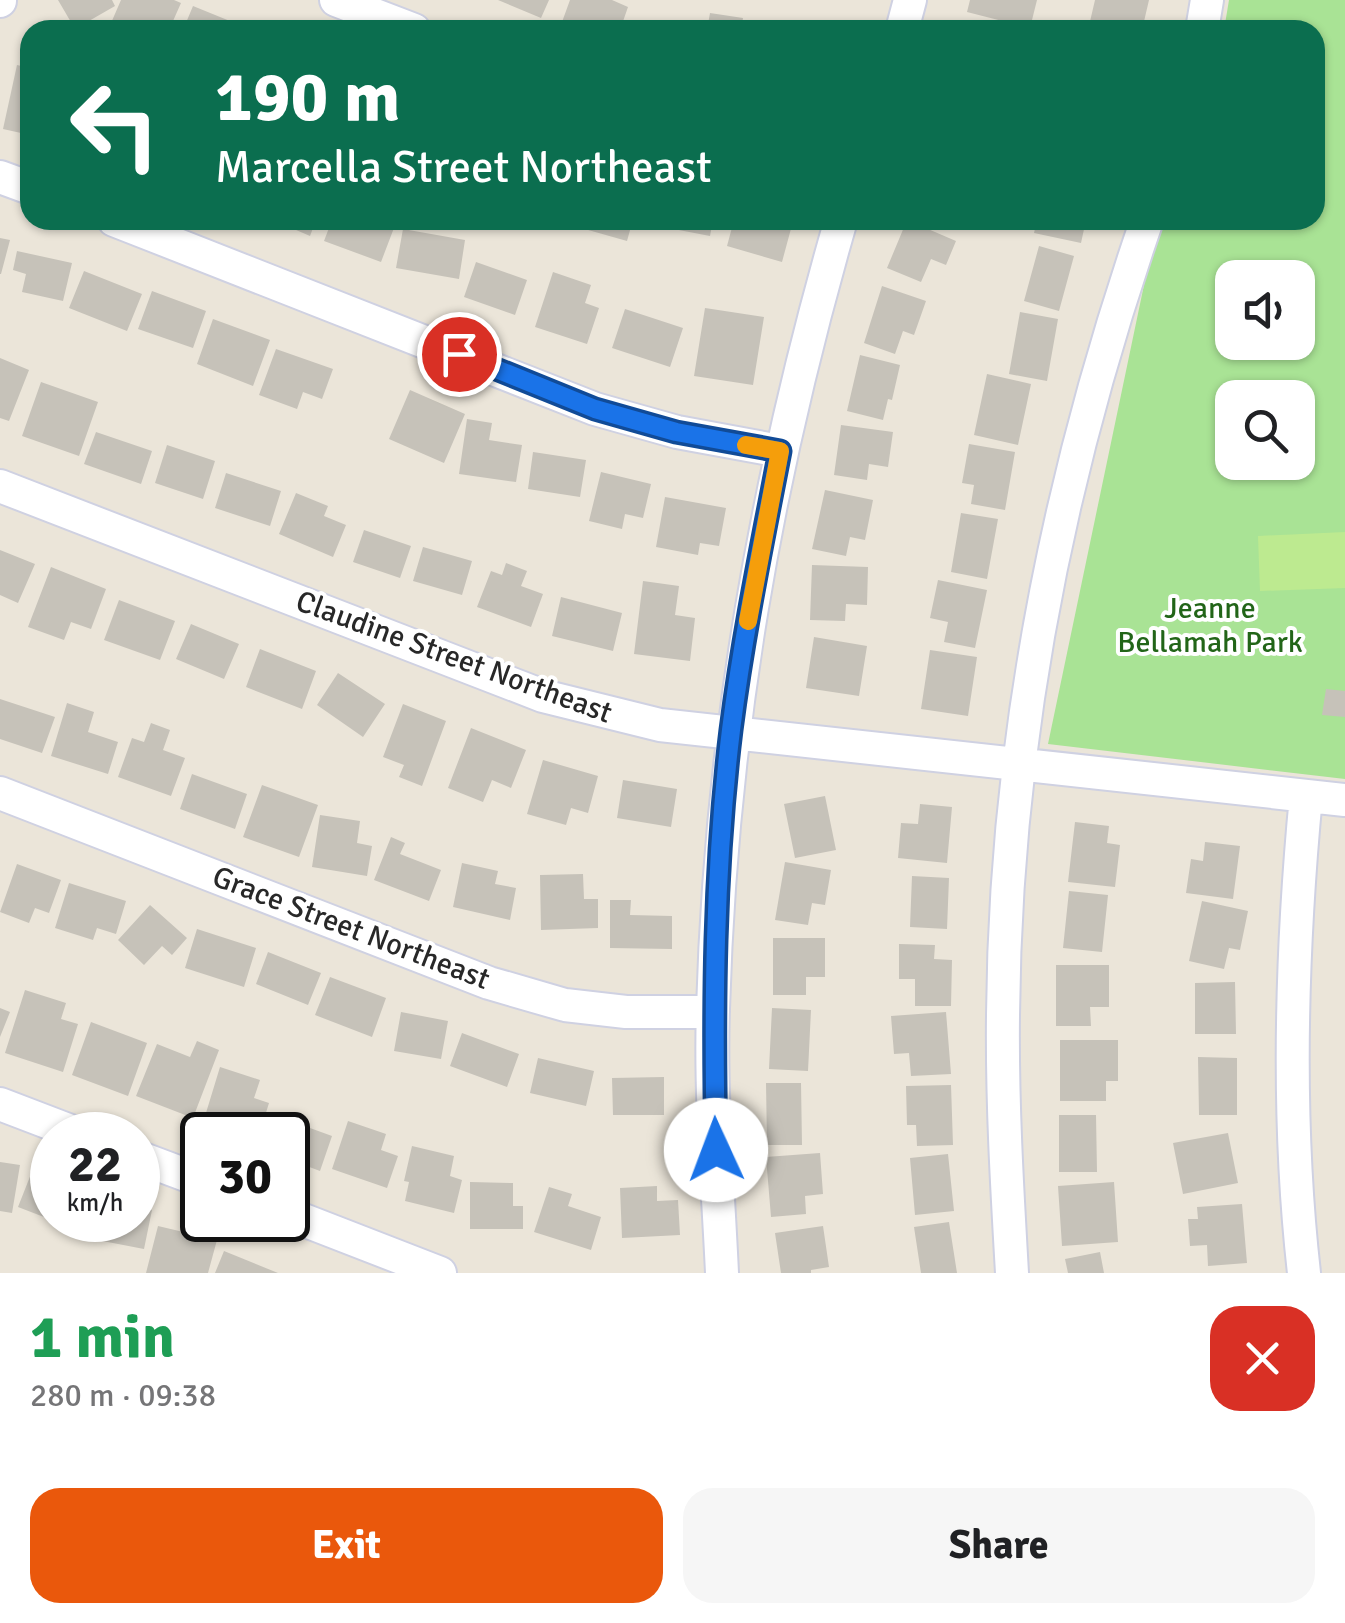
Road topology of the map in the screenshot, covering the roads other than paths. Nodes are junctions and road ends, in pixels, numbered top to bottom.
1 (336, 0) edge
2 (388, 20) edge
3 (139, 230) edge
4 (838, 230) edge
5 (1143, 230) edge
6 (780, 451) junction
7 (0, 486) edge
8 (731, 732) junction
9 (1018, 766) junction
10 (0, 794) edge
11 (1306, 796) junction
12 (1345, 800) edge
13 (712, 1012) junction
14 (0, 1104) edge
15 (30, 1115) edge
16 (310, 1223) edge
17 (440, 1273) edge
18 (722, 1273) edge
19 (1012, 1273) edge
20 (1304, 1273) edge

1 - 2 street
3 - 6 street
4 - 6 street
5 - 9 street
6 - 8 street
7 - 8 street, Claudine Street Northeast
8 - 9 street, Claudine Street Northeast
8 - 13 street
9 - 11 street, Claudine Street Northeast
9 - 19 street
10 - 13 street, Grace Street Northeast
11 - 12 street, Claudine Street Northeast
11 - 20 street
13 - 18 street
14 - 15 street
16 - 17 street

